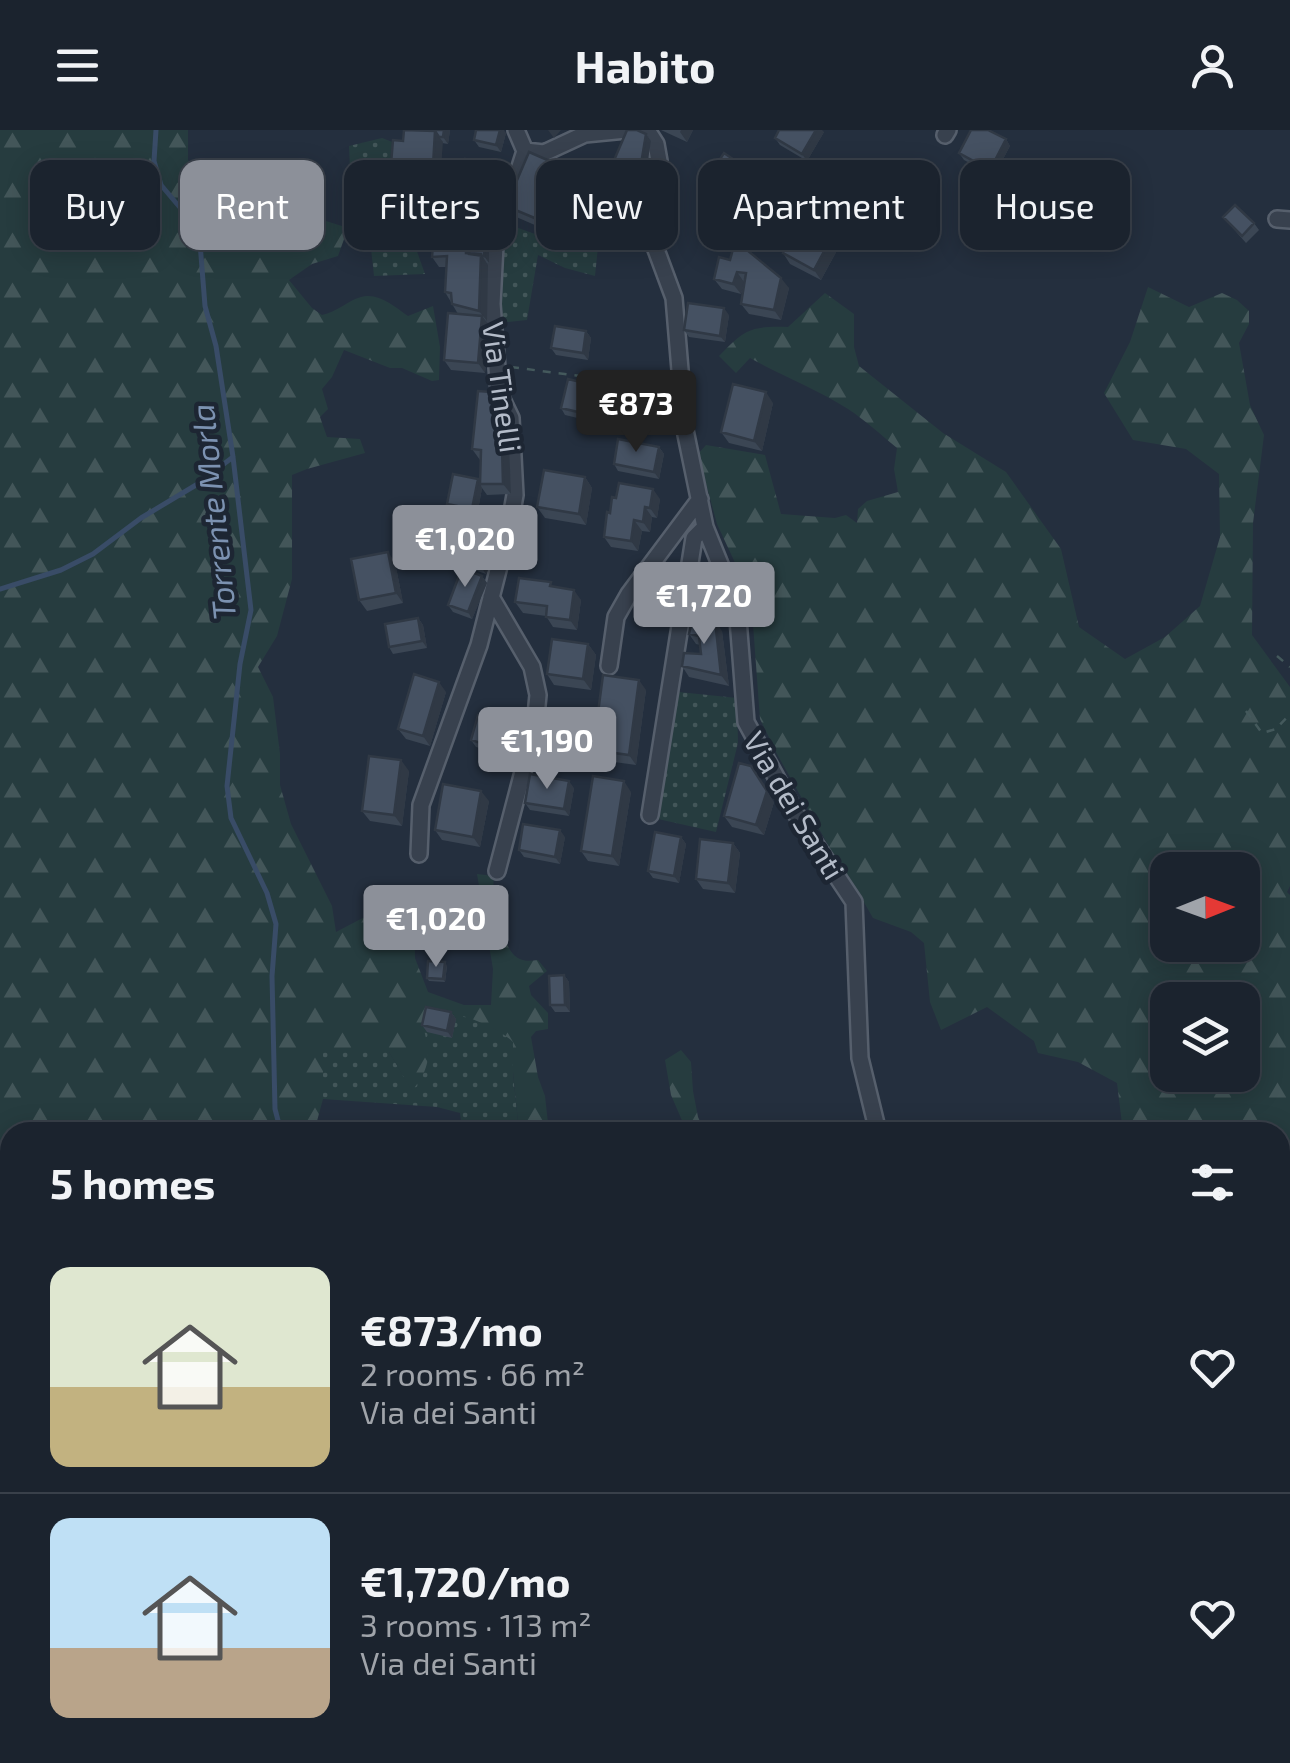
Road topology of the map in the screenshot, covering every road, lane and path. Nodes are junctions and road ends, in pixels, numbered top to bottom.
1 (516, 130) edge
2 (626, 130) edge
3 (648, 130) edge
4 (525, 151) junction
5 (497, 365) junction
6 (682, 395) junction
7 (700, 499) junction
8 (706, 527) junction
9 (490, 596) junction
10 (1277, 656) dead end
11 (608, 666) dead end
12 (1290, 667) edge
13 (1246, 711) dead end
14 (1290, 714) edge
15 (650, 815) dead end
16 (419, 854) dead end
17 (497, 871) dead end
18 (876, 1122) edge

1 - 4 street
2 - 4 street
3 - 6 street, Via dei Santi
4 - 5 street, Via Tinelli
5 - 6 path
5 - 9 street, Via Tinelli
6 - 7 street, Via dei Santi
7 - 8 street, Via dei Santi
7 - 11 street
8 - 15 street
8 - 18 street, Via dei Santi
9 - 16 street, Via Tinelli
9 - 17 street
10 - 12 path
13 - 14 path

